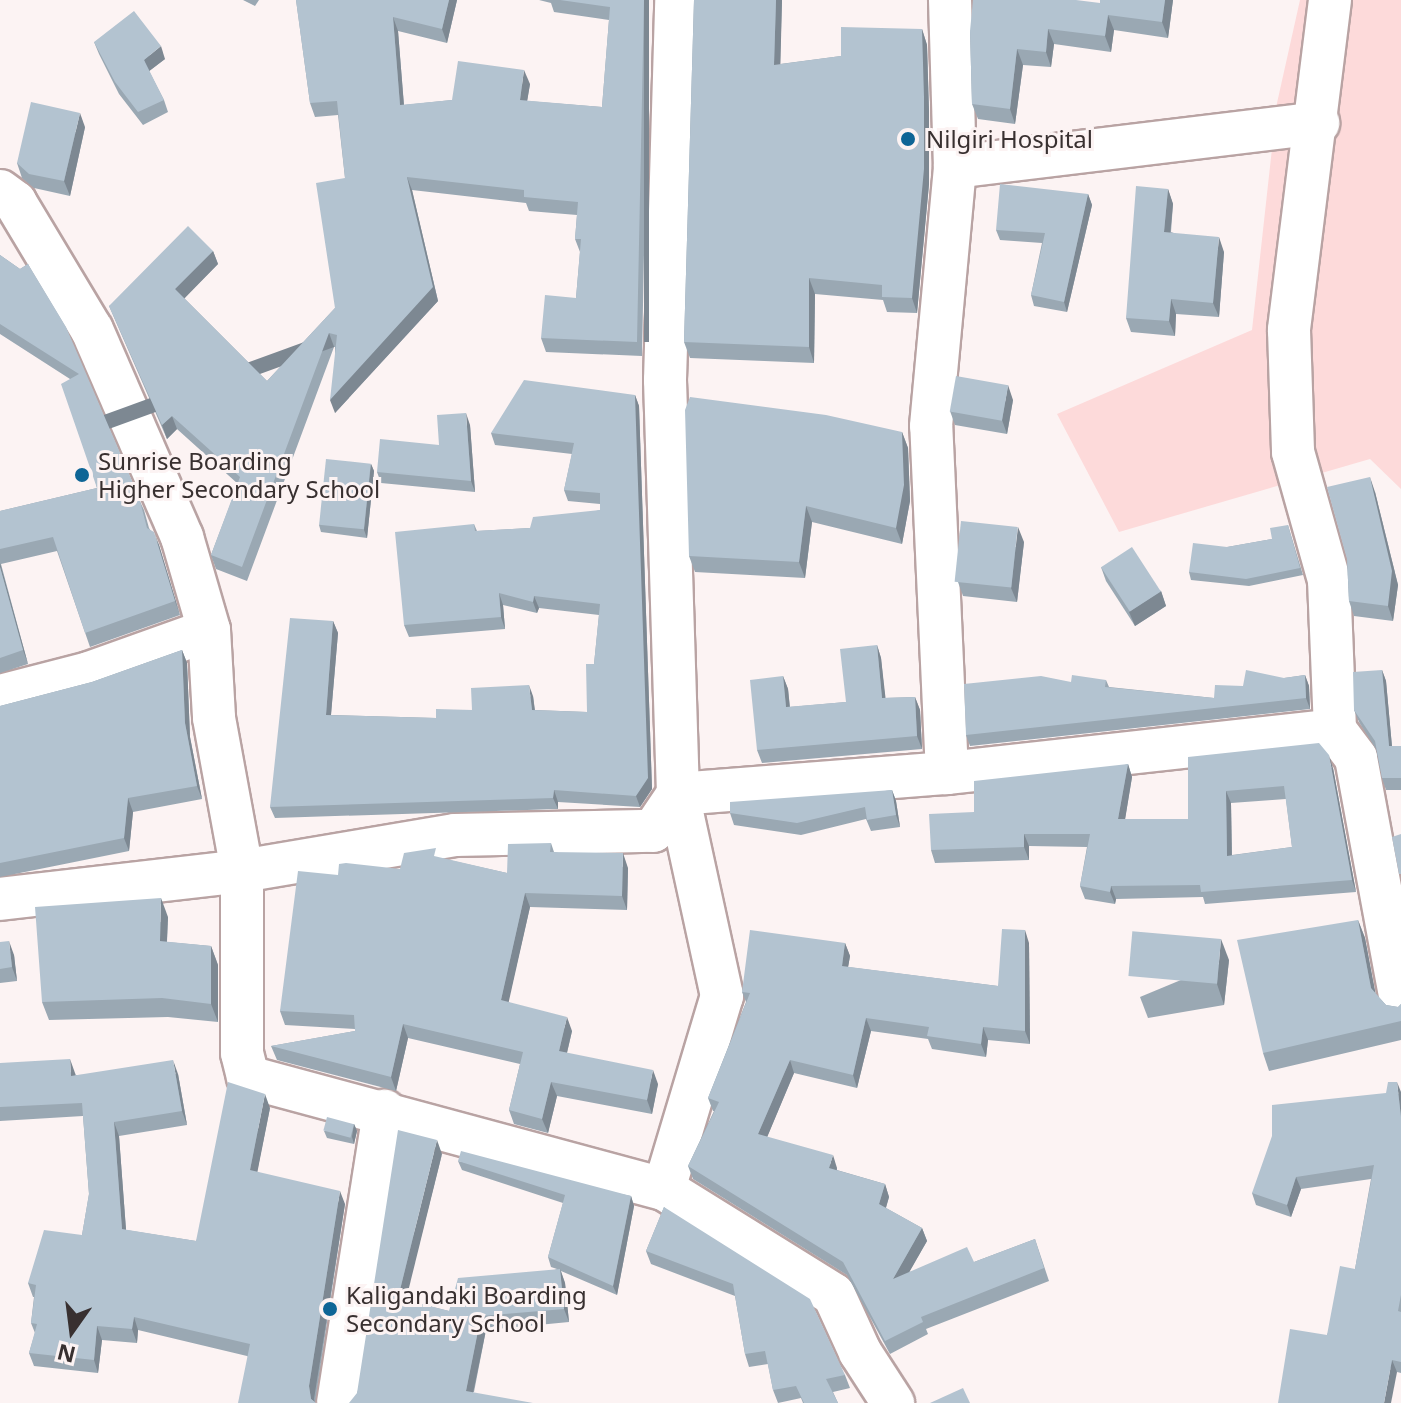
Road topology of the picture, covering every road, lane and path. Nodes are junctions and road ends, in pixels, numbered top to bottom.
1 (676, 0) edge
2 (950, 0) edge
3 (1330, 0) edge
4 (1318, 123) junction
5 (955, 167) junction
6 (0, 191) edge
7 (209, 630) junction
8 (0, 696) edge
9 (1335, 730) junction
10 (947, 773) junction
11 (678, 794) junction
12 (242, 871) junction
13 (0, 899) edge
14 (1401, 1001) edge
15 (384, 1111) junction
16 (664, 1189) junction
17 (338, 1403) edge
18 (893, 1403) edge

1 - 11 street
2 - 5 street
3 - 4 street
4 - 5 street
4 - 9 street
5 - 10 street
6 - 7 street
7 - 8 street
7 - 12 street
9 - 10 street
9 - 14 street
10 - 11 street
11 - 12 street
11 - 16 street
12 - 13 street
12 - 15 street
15 - 16 street
15 - 17 street
16 - 18 street

